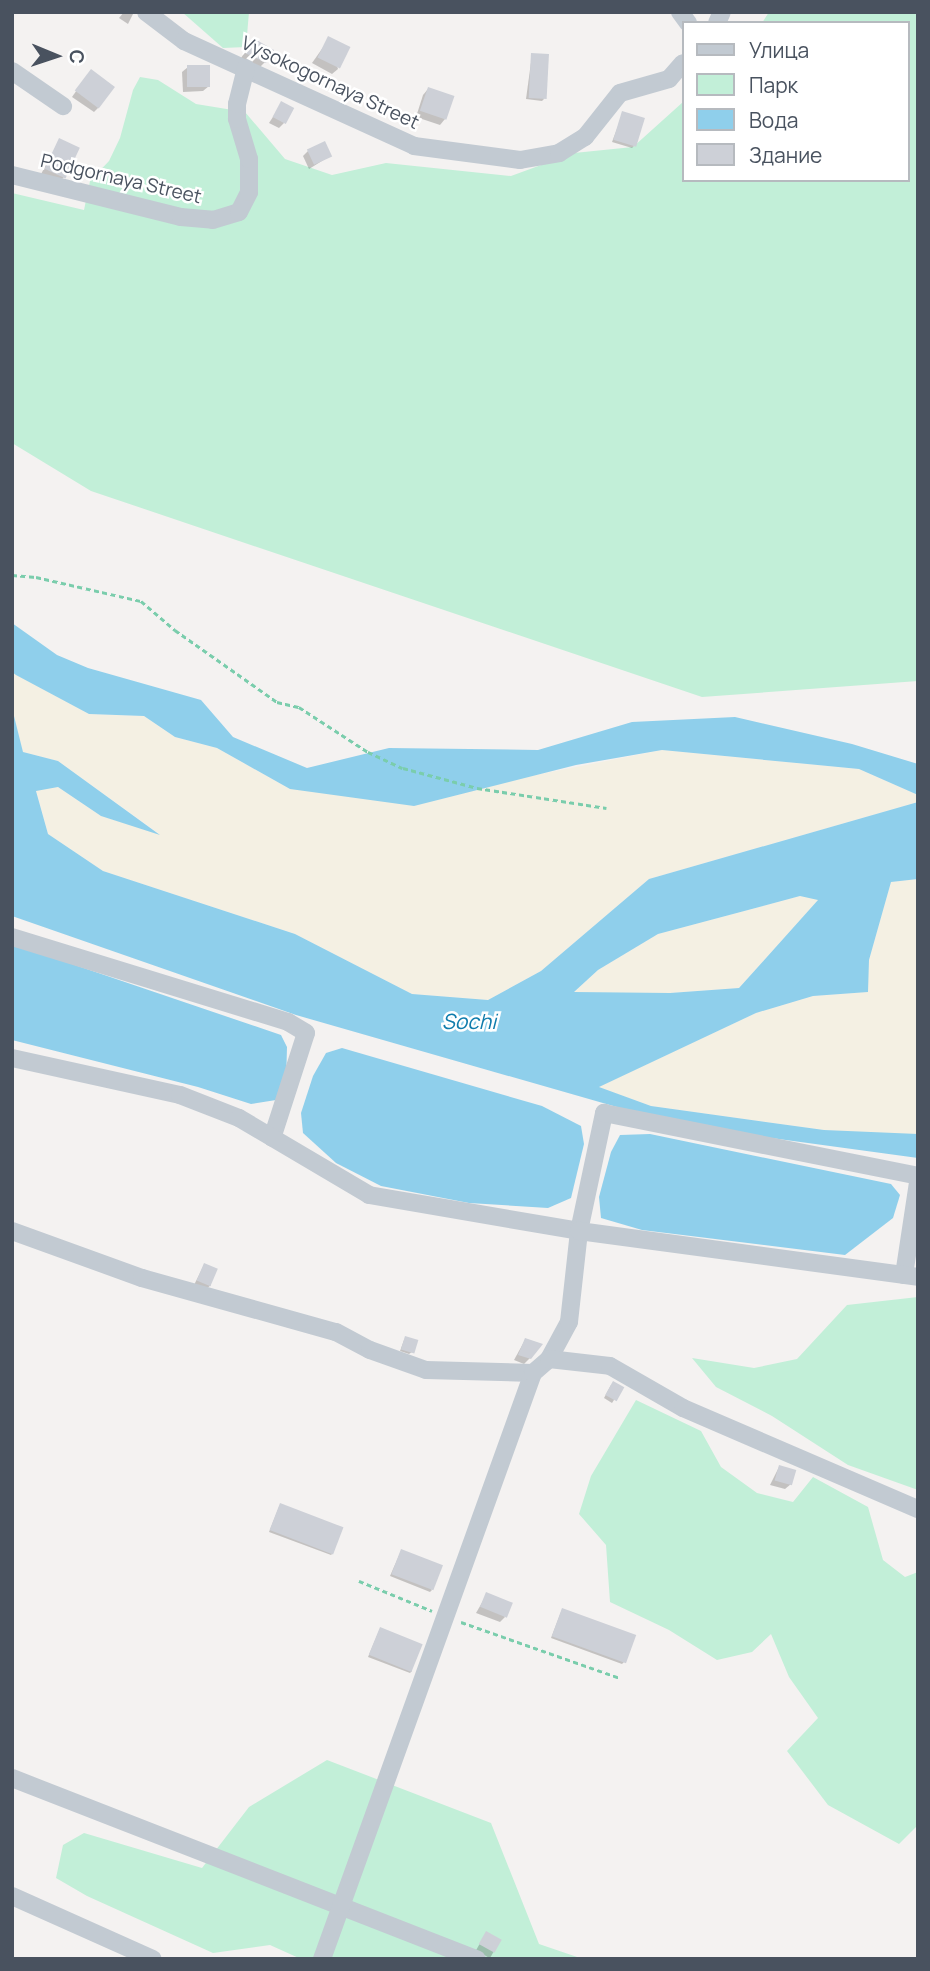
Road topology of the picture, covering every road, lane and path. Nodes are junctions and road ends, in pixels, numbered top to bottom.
1 (146, 12) edge
2 (246, 68) junction
3 (679, 68) edge
4 (12, 71) edge
5 (63, 106) dead end
6 (12, 175) edge
7 (12, 575) edge
8 (606, 808) dead end
9 (12, 937) edge
10 (12, 1058) edge
11 (272, 1138) junction
12 (918, 1176) edge
13 (918, 1182) edge
14 (12, 1231) edge
15 (579, 1231) junction
16 (911, 1276) edge
17 (549, 1359) junction
18 (533, 1373) junction
19 (918, 1509) edge
20 (359, 1581) dead end
21 (446, 1617) junction
22 (620, 1678) dead end
23 (12, 1778) edge
24 (12, 1896) edge
25 (342, 1908) junction
26 (153, 1959) edge
27 (322, 1959) edge
28 (477, 1959) edge

1 - 2 street, Vysokogornaya Street
2 - 3 street, Vysokogornaya Street
2 - 6 street, Podgornaya Street
4 - 5 street
7 - 8 path
9 - 11 street
10 - 11 street
11 - 15 street
12 - 15 street
13 - 16 street
14 - 18 street
15 - 16 street
15 - 17 street
17 - 18 street
17 - 19 street
18 - 21 street
20 - 21 path
21 - 22 path
21 - 25 street
23 - 25 street
24 - 26 street
25 - 27 street
25 - 28 street

